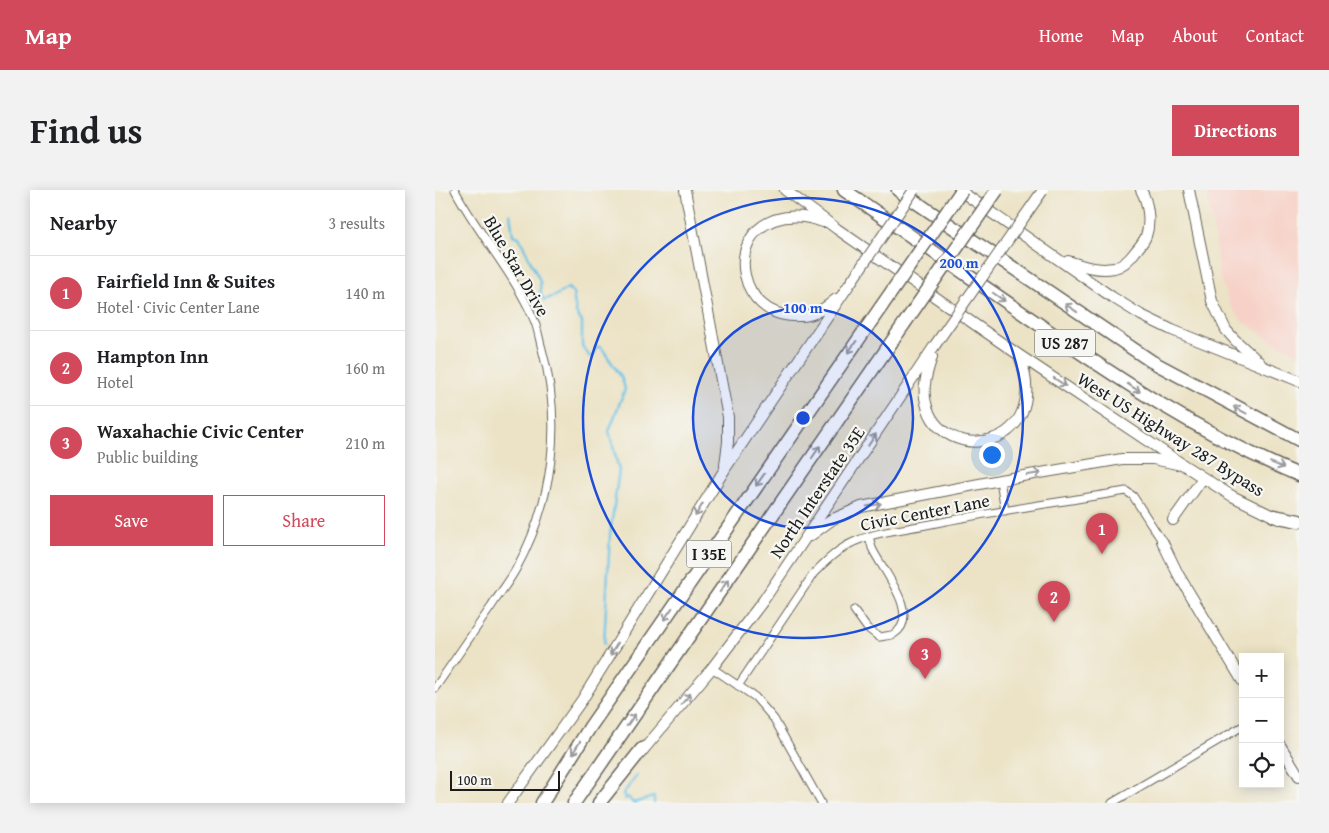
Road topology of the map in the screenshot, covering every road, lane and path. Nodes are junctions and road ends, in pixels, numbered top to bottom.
1 (455, 190) edge
2 (685, 190) edge
3 (785, 190) edge
4 (844, 190) edge
5 (898, 190) edge
6 (914, 190) edge
7 (960, 190) edge
8 (997, 190) edge
9 (1043, 190) edge
10 (1141, 190) edge
11 (1189, 190) edge
12 (837, 229) junction
13 (1053, 255) junction
14 (846, 289) junction
15 (935, 345) junction
16 (1019, 355) junction
17 (1264, 367) junction
18 (1299, 381) edge
19 (1299, 440) edge
20 (1185, 466) junction
21 (725, 469) junction
22 (1299, 474) edge
23 (1203, 478) junction
24 (1000, 480) junction
25 (1005, 511) junction
26 (1274, 516) junction
27 (1173, 520) dead end
28 (1299, 521) edge
29 (1299, 526) edge
30 (869, 536) junction
31 (1162, 542) joint
32 (801, 543) junction
33 (854, 610) dead end
34 (712, 668) junction
35 (1239, 675) edge
36 (738, 686) junction
37 (435, 688) edge
38 (1239, 728) edge
39 (642, 749) junction
40 (1284, 752) edge
41 (1299, 776) edge
42 (509, 803) edge
43 (542, 803) edge
44 (574, 803) edge
45 (599, 803) edge
46 (606, 803) edge
47 (821, 803) edge
48 (1112, 803) edge

1 - 37 street, Blue Star Drive
2 - 21 main road
3 - 12 main road, West US Highway 287 Bypass
4 -> 22 highway, US 287
19 -> 5 highway, US 287
6 - 14 main road, bridge
7 - 13 main road
7 -> 43 highway, I 35E, bridge
44 -> 8 highway, I 35E, bridge
9 - 15 main road, North Interstate 35E, bridge
10 - 13 main road
11 - 17 main road
12 - 14 main road
12 - 16 main road, West US Highway 287 Bypass
13 - 17 main road
14 - 21 main road
15 - 16 main road
32 -> 15 main road, North Interstate 35E
16 -> 20 main road, West US Highway 287 Bypass
17 - 18 main road
20 - 23 main road, West US Highway 287 Bypass
24 -> 20 main road
21 -> 42 main road
23 - 26 main road, West US Highway 287 Bypass
23 - 27 main road
24 - 25 street
32 -> 24 main road
25 - 30 street, Civic Center Lane
25 - 31 street, Civic Center Lane
26 - 28 highway
26 - 29 main road, West US Highway 287 Bypass
30 - 33 street
30 - 36 street, Civic Center Lane
31 - 35 main road
32 - 34 main road, North Interstate 35E
34 - 36 street
39 -> 34 main road, North Interstate 35E
36 - 47 street
38 - 48 street
39 - 45 highway
39 - 46 main road, North Interstate 35E
40 - 41 main road

